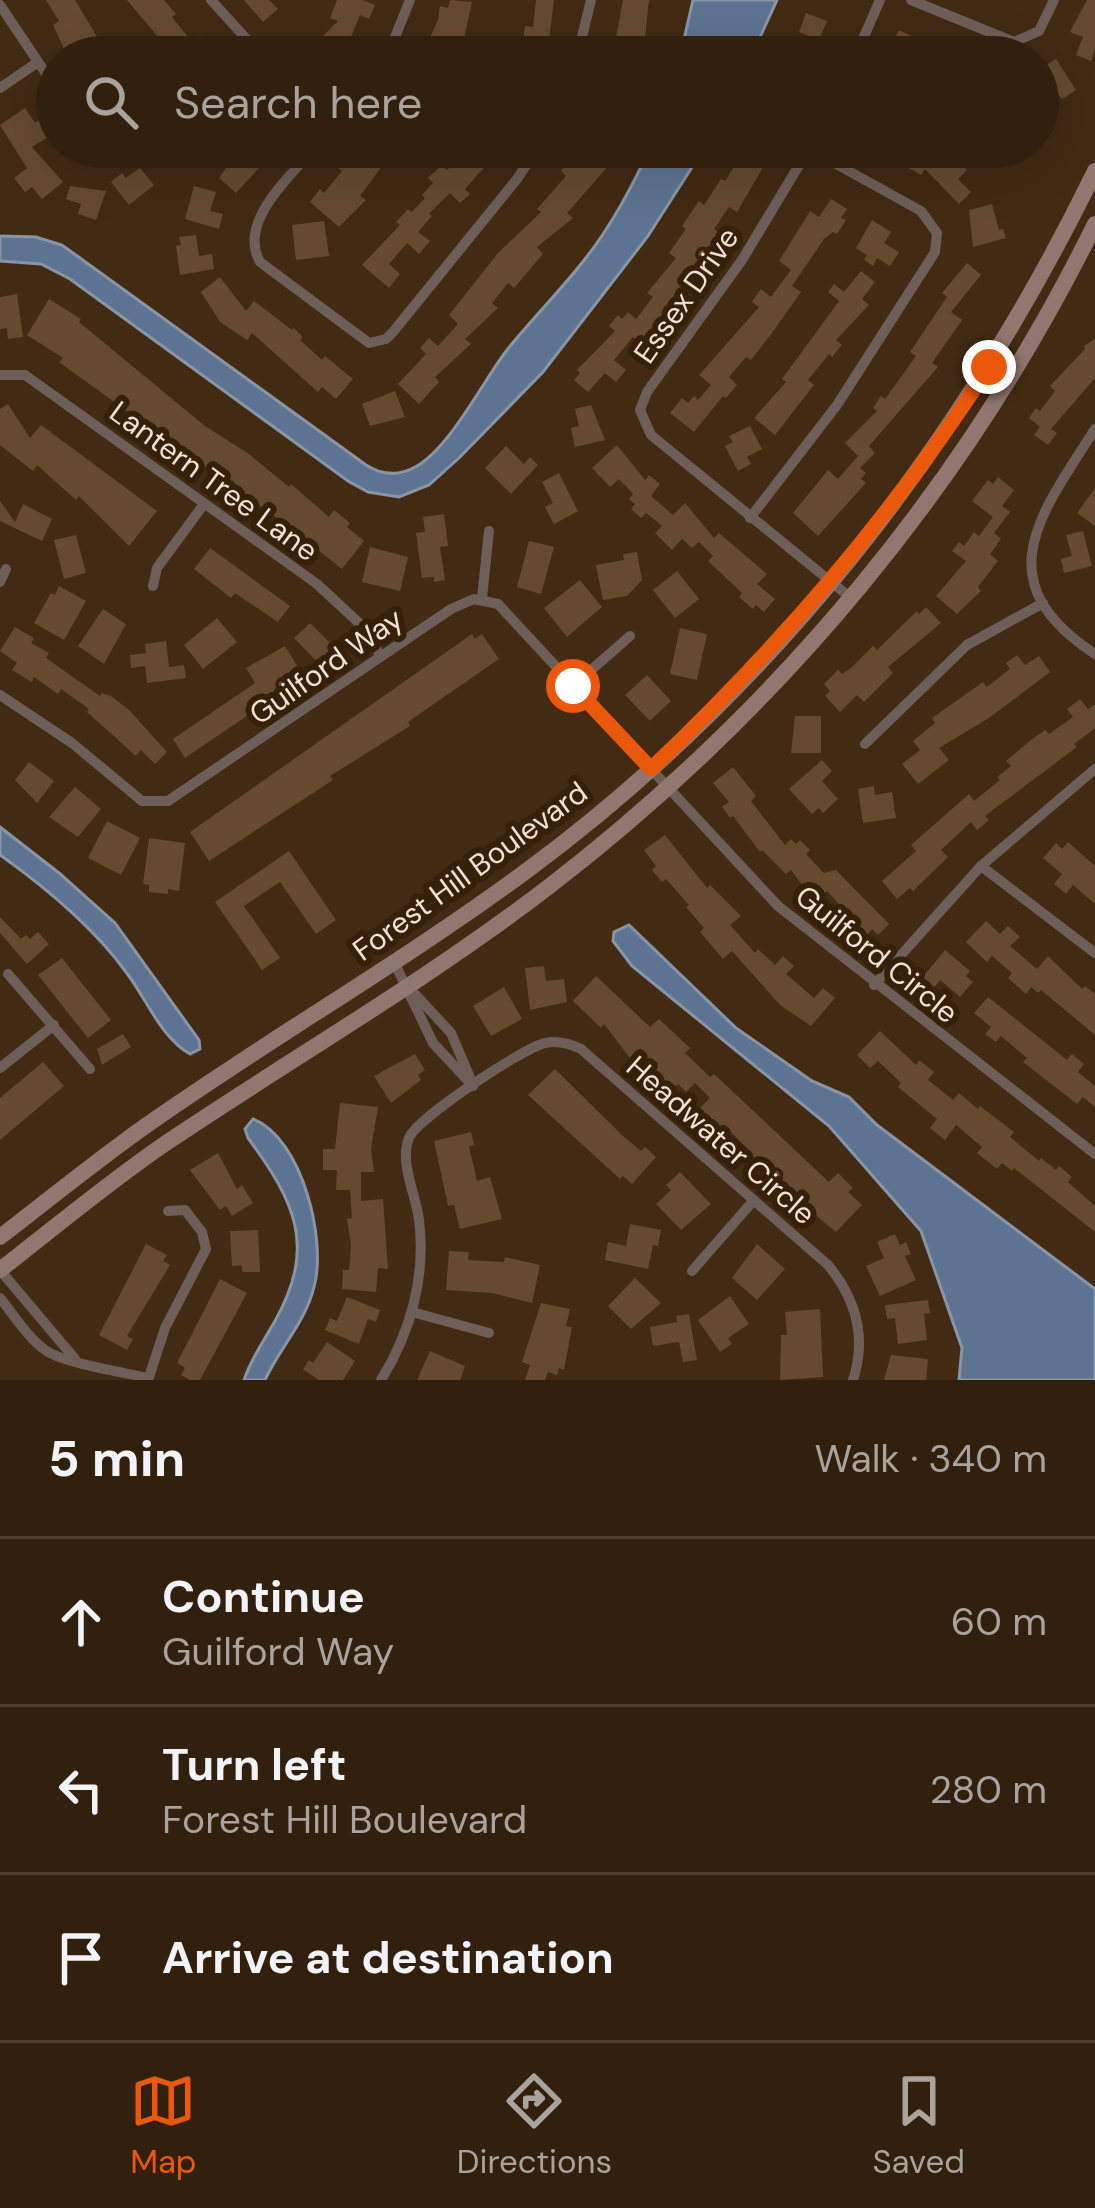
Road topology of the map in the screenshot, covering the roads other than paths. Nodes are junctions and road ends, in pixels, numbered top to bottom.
1 (212, 0) edge
2 (410, 0) edge
3 (591, 0) edge
4 (880, 0) edge
5 (910, 0) edge
6 (1054, 0) edge
7 (0, 5) edge
8 (244, 36) edge
9 (395, 36) edge
10 (582, 36) edge
11 (864, 36) edge
12 (999, 36) edge
13 (1028, 36) edge
14 (36, 59) edge
15 (36, 63) edge
16 (0, 88) edge
17 (298, 168) edge
18 (524, 168) edge
19 (798, 168) edge
20 (845, 168) edge
21 (1095, 171) edge
22 (1095, 224) edge
23 (0, 375) edge
24 (1095, 429) edge
25 (204, 504) junction
26 (750, 518) junction
27 (490, 531) dead end
28 (6, 569) dead end
29 (0, 582) edge
30 (832, 583) junction
31 (153, 586) dead end
32 (482, 598) junction
33 (852, 599) junction
34 (1043, 603) junction
35 (630, 636) dead end
36 (1095, 654) edge
37 (381, 656) junction
38 (573, 686) junction
39 (0, 694) edge
40 (865, 744) dead end
41 (651, 769) junction
42 (1095, 769) edge
43 (668, 789) junction
44 (981, 866) junction
45 (1095, 953) edge
46 (394, 962) junction
47 (8, 974) dead end
48 (874, 985) junction
49 (406, 986) junction
50 (54, 1024) junction
51 (0, 1068) edge
52 (90, 1069) dead end
53 (473, 1086) junction
54 (1095, 1154) edge
55 (754, 1200) junction
56 (167, 1211) dead end
57 (0, 1237) edge
58 (0, 1270) edge
59 (692, 1271) dead end
60 (0, 1298) edge
61 (412, 1312) junction
62 (489, 1333) dead end
63 (75, 1359) junction
64 (148, 1379) edge
65 (381, 1380) edge
66 (853, 1380) edge

1 - 8 street
2 - 9 street
3 - 10 street
4 - 11 street
5 - 12 street
6 - 13 street
7 - 14 street
15 - 16 street
17 - 18 street
19 - 26 street, Essex Drive
20 - 26 street
21 - 30 main road, Forest Hill Boulevard
22 - 33 main road, Forest Hill Boulevard
23 - 25 street, Lantern Tree Lane
24 - 34 street
25 - 31 street
25 - 37 street, Lantern Tree Lane
26 - 30 street, Essex Drive
27 - 32 street
28 - 29 street
30 - 33 street, Essex Drive
30 - 41 main road, Forest Hill Boulevard
32 - 37 street, Guilford Way
32 - 38 street
33 - 43 main road, Forest Hill Boulevard
34 - 36 street
34 - 40 street
35 - 38 street
37 - 39 street, Guilford Way
38 - 41 street
41 - 43 street, Guilford Circle
41 - 46 main road, Forest Hill Boulevard
42 - 44 street
43 - 48 street, Guilford Circle
43 - 49 main road, Forest Hill Boulevard
44 - 45 street
44 - 48 street
46 - 49 street
46 - 57 main road, Forest Hill Boulevard
47 - 50 street
48 - 54 street, Guilford Circle
49 - 53 street
49 - 53 street
49 - 58 main road, Forest Hill Boulevard
50 - 51 street
50 - 52 street
53 - 55 street, Headwater Circle
53 - 61 street, Headwater Circle
55 - 59 street
55 - 66 street, Headwater Circle
56 - 64 street
58 - 63 street
60 - 63 street
61 - 62 street
61 - 65 street, Headwater Circle
63 - 64 street

